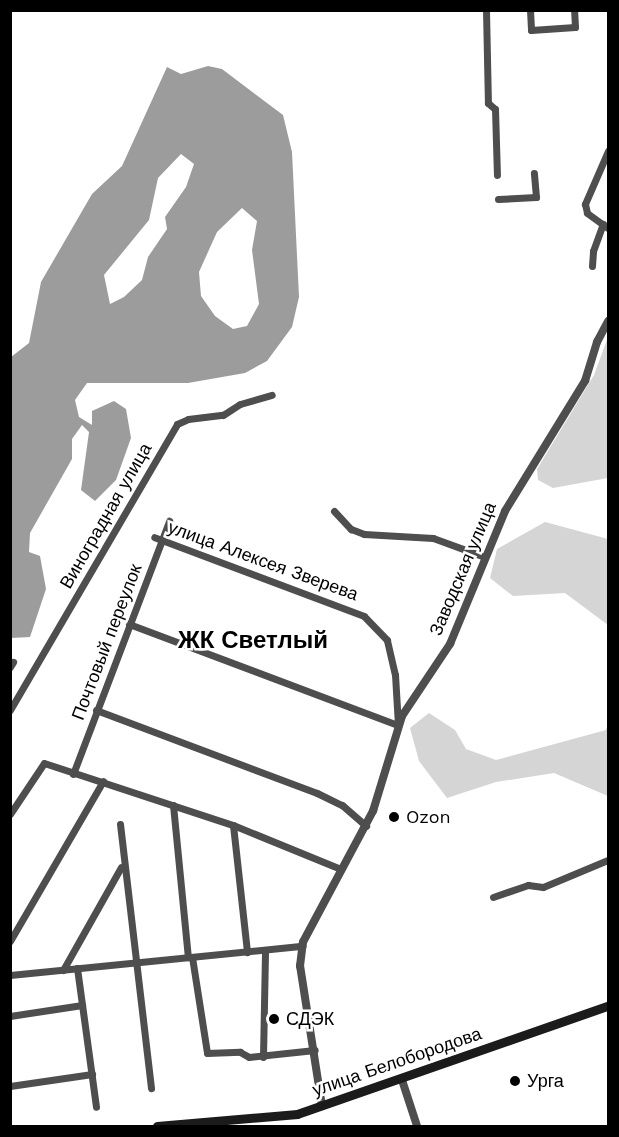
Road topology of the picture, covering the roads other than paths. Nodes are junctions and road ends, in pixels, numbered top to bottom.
1 (486, 10) edge
2 (530, 10) edge
3 (574, 10) edge
4 (609, 151) edge
5 (534, 173) dead end
6 (497, 175) dead end
7 (498, 199) dead end
8 (606, 226) edge
9 (592, 266) dead end
10 (609, 321) edge
11 (272, 395) dead end
12 (334, 511) dead end
13 (169, 521) dead end
14 (154, 537) dead end
15 (162, 540) junction
16 (485, 557) junction
17 (129, 624) junction
18 (10, 710) edge
19 (96, 710) junction
20 (398, 724) junction
21 (73, 774) junction
22 (103, 781) junction
23 (173, 805) junction
24 (10, 814) edge
25 (120, 824) dead end
26 (233, 825) junction
27 (366, 826) junction
28 (609, 860) edge
29 (122, 866) junction
30 (341, 869) junction
31 (493, 897) dead end
32 (10, 941) edge
33 (303, 946) junction
34 (265, 951) junction
35 (247, 952) junction
36 (190, 957) junction
37 (134, 962) junction
38 (76, 968) junction
39 (63, 970) junction
40 (10, 975) edge
41 (82, 1005) junction
42 (609, 1006) edge
43 (10, 1016) edge
44 (315, 1050) junction
45 (263, 1057) junction
46 (92, 1074) junction
47 (402, 1080) junction
48 (10, 1086) edge
49 (151, 1088) dead end
50 (322, 1106) junction
51 (96, 1107) dead end
52 (158, 1126) edge
53 (417, 1126) edge

1 - 6 street
2 - 3 street
4 - 8 street
5 - 7 street
8 - 9 street
10 - 16 street, Заводская улица
11 - 18 street, Виноградная улица
12 - 16 street
13 - 15 street, Почтовый переулок
14 - 15 street, улица Алексея Зверева
15 - 17 street, Почтовый переулок
15 - 20 street, улица Алексея Зверева
16 - 20 street, Заводская улица
17 - 19 street, Почтовый переулок
17 - 20 street
19 - 21 street, Почтовый переулок
19 - 27 street
20 - 27 street, Заводская улица
21 - 22 street
21 - 24 street
22 - 23 street
22 - 32 street
23 - 26 street
23 - 36 street
25 - 29 street
26 - 30 street
26 - 35 street
27 - 30 street, Заводская улица
28 - 31 street
29 - 37 street
29 - 39 street
30 - 33 street, Заводская улица
33 - 34 street
33 - 44 street, Заводская улица
34 - 35 street
34 - 45 street
35 - 36 street
36 - 37 street
36 - 45 street
37 - 38 street
37 - 49 street
38 - 39 street
38 - 41 street
39 - 40 street
41 - 43 street
41 - 46 street
42 - 47 main road, улица Белобородова
44 - 45 street
44 - 50 street, Заводская улица
46 - 48 street
46 - 51 street
47 - 50 main road, улица Белобородова
47 - 53 street
50 - 52 main road, улица Белобородова

